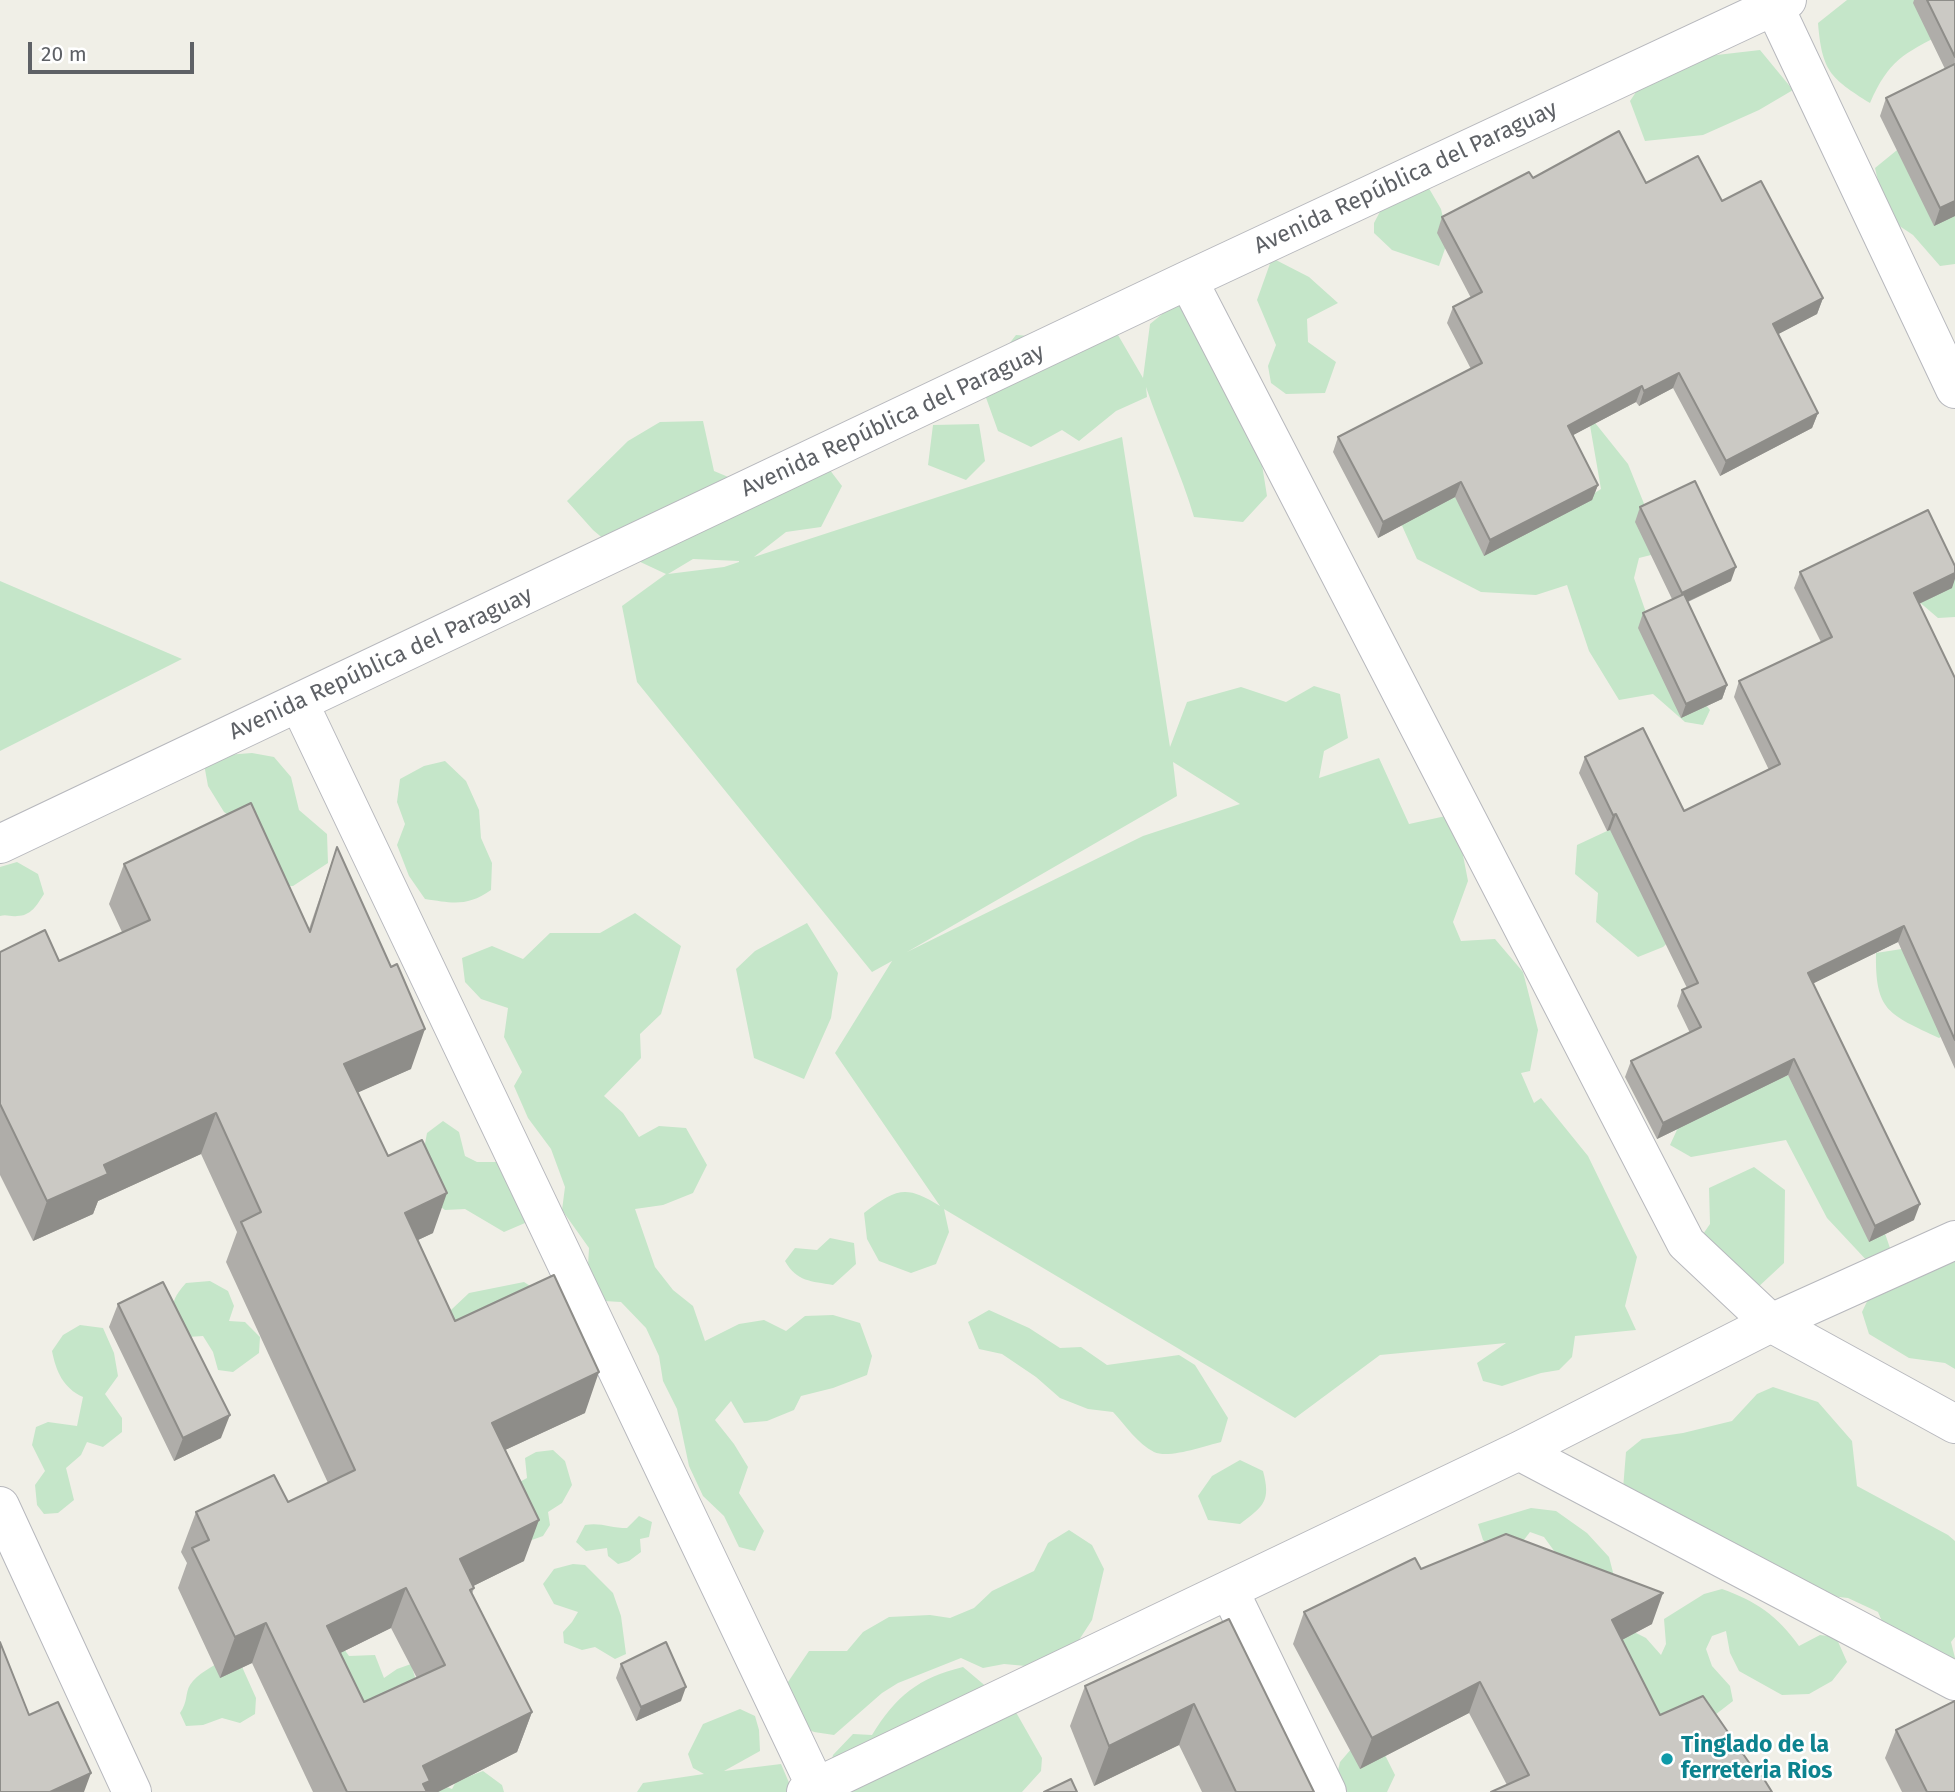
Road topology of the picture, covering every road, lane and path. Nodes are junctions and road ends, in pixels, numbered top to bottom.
1 (1780, 3) edge
2 (1188, 280) junction
3 (1955, 389) edge
4 (299, 703) junction
5 (0, 844) edge
6 (1955, 1240) edge
7 (1771, 1324) junction
8 (1955, 1424) edge
9 (1519, 1451) junction
10 (0, 1506) edge
11 (1229, 1590) junction
12 (1955, 1681) edge
13 (811, 1790) edge
14 (132, 1792) edge
15 (1327, 1792) edge

1 - 2 street, Avenida República del Paraguay
1 - 3 street
2 - 4 street, Avenida República del Paraguay
2 - 7 street
4 - 5 street, Avenida República del Paraguay
4 - 13 street
6 - 7 street
7 - 8 street
7 - 9 street
9 - 11 street
9 - 12 street
10 - 14 street
11 - 13 street
11 - 15 street

